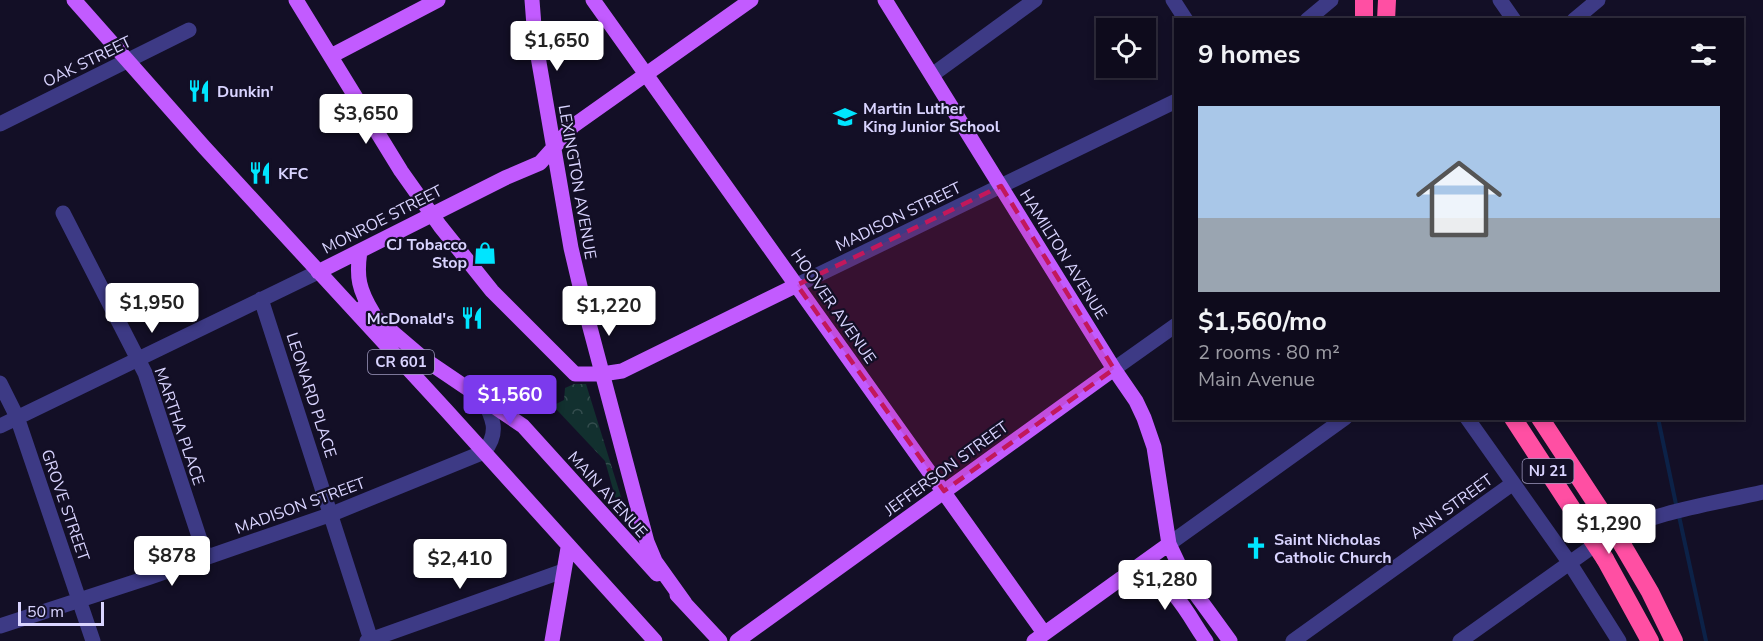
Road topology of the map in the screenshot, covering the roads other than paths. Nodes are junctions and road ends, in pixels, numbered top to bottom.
1 (74, 0) edge
2 (296, 0) edge
3 (438, 0) edge
4 (524, 0) edge
5 (532, 0) edge
6 (593, 0) edge
7 (751, 0) edge
8 (885, 0) edge
9 (1035, 0) edge
10 (1173, 0) edge
11 (1331, 0) edge
12 (1364, 0) edge
13 (1387, 0) edge
14 (1500, 0) edge
15 (1598, 0) edge
16 (1185, 18) edge
17 (1309, 18) edge
18 (1364, 18) edge
19 (1386, 18) edge
20 (1513, 18) edge
21 (1576, 18) edge
22 (189, 30) dead end
23 (331, 56) junction
24 (128, 60) junction
25 (539, 62) junction
26 (646, 74) junction
27 (932, 75) junction
28 (1174, 101) edge
29 (0, 124) edge
30 (553, 148) junction
31 (1001, 186) junction
32 (63, 213) dead end
33 (432, 214) junction
34 (360, 251) junction
35 (318, 272) junction
36 (797, 285) junction
37 (261, 299) junction
38 (377, 321) junction
39 (1174, 326) edge
40 (137, 360) junction
41 (1114, 369) junction
42 (602, 374) junction
43 (0, 383) edge
44 (482, 397) junction
45 (17, 417) junction
46 (1342, 420) edge
47 (1468, 420) edge
48 (1514, 420) edge
49 (1541, 420) edge
50 (0, 426) edge
51 (484, 452) junction
52 (1512, 484) junction
53 (944, 491) junction
54 (1763, 492) edge
55 (332, 514) junction
56 (1168, 544) junction
57 (568, 548) junction
58 (206, 558) junction
59 (1569, 562) junction
60 (563, 571) junction
61 (1124, 576) junction
62 (79, 600) junction
63 (685, 603) junction
64 (0, 626) edge
65 (1039, 637) edge
66 (369, 640) edge
67 (93, 641) edge
68 (552, 641) edge
69 (655, 641) edge
70 (720, 641) edge
71 (737, 641) edge
72 (1206, 641) edge
73 (1230, 641) edge
74 (1293, 641) edge
75 (1460, 641) edge
76 (1619, 641) edge
77 (1650, 641) edge
78 (1674, 641) edge

1 - 24 main road, MAIN AVENUE / CR 601
2 - 23 main road
3 - 23 main road
4 - 25 main road
5 - 25 main road, LEXINGTON AVENUE
6 - 26 main road, HOOVER AVENUE
7 - 26 main road, MONROE STREET
8 - 27 main road, HAMILTON AVENUE
9 - 27 street
10 - 16 street
11 - 17 street
12 - 18 highway
13 - 19 highway
14 - 20 street
15 - 21 street
22 - 24 street, OAK STREET
23 - 33 main road
24 - 29 street, OAK STREET
24 - 35 main road, MAIN AVENUE / CR 601
25 - 30 main road, LEXINGTON AVENUE
26 - 30 main road, MONROE STREET
26 - 36 main road, HOOVER AVENUE
27 - 31 main road, HAMILTON AVENUE
28 - 31 street, MADISON STREET
30 - 33 main road, MONROE STREET
30 - 42 main road, LEXINGTON AVENUE
31 - 36 street, MADISON STREET
31 - 41 main road, HAMILTON AVENUE
32 - 40 street, MARTHA PLACE
33 - 34 main road, MONROE STREET
33 - 42 main road, MADISON STREET
34 - 35 main road, MONROE STREET
34 - 38 main road
35 - 37 street, MONROE STREET
35 - 38 main road, MAIN AVENUE / CR 601
35 - 51 main road, MAIN AVENUE / CR 601
36 - 42 main road, MADISON STREET
36 - 53 main road, HOOVER AVENUE
37 - 40 street, MONROE STREET
37 - 55 street, LEONARD PLACE
38 - 44 main road, MAIN AVENUE / CR 601
39 - 41 street, JEFFERSON STREET
40 - 45 street, MONROE STREET
40 - 58 street, MARTHA PLACE
41 - 53 main road, JEFFERSON STREET
41 - 56 main road, HAMILTON AVENUE
42 - 63 main road, LEXINGTON AVENUE
43 - 45 street, GROVE STREET
44 - 51 street
44 - 63 main road, MAIN AVENUE / CR 601
45 - 50 street, MONROE STREET
45 - 62 street, GROVE STREET
46 - 56 street
47 - 52 street
48 - 77 highway, NJ 21, bridge
49 - 78 highway, NJ 21, bridge
51 - 55 street, MADISON STREET
51 - 57 main road, MAIN AVENUE / CR 601
52 - 59 street
52 - 74 street, ANN STREET
53 - 65 main road, HOOVER AVENUE
53 - 71 main road, JEFFERSON STREET
54 - 59 street
55 - 58 street, MADISON STREET
55 - 66 street, LEONARD PLACE
56 - 61 main road
56 - 73 main road, HAMILTON AVENUE
57 - 60 main road
57 - 69 main road, MAIN AVENUE / CR 601
58 - 62 street, MADISON STREET
59 - 75 street
59 - 76 street
60 - 66 street
60 - 68 main road
61 - 65 main road
61 - 72 main road
62 - 64 street, MADISON STREET
62 - 67 street, GROVE STREET
63 - 70 main road, MAIN AVENUE / CR 601

